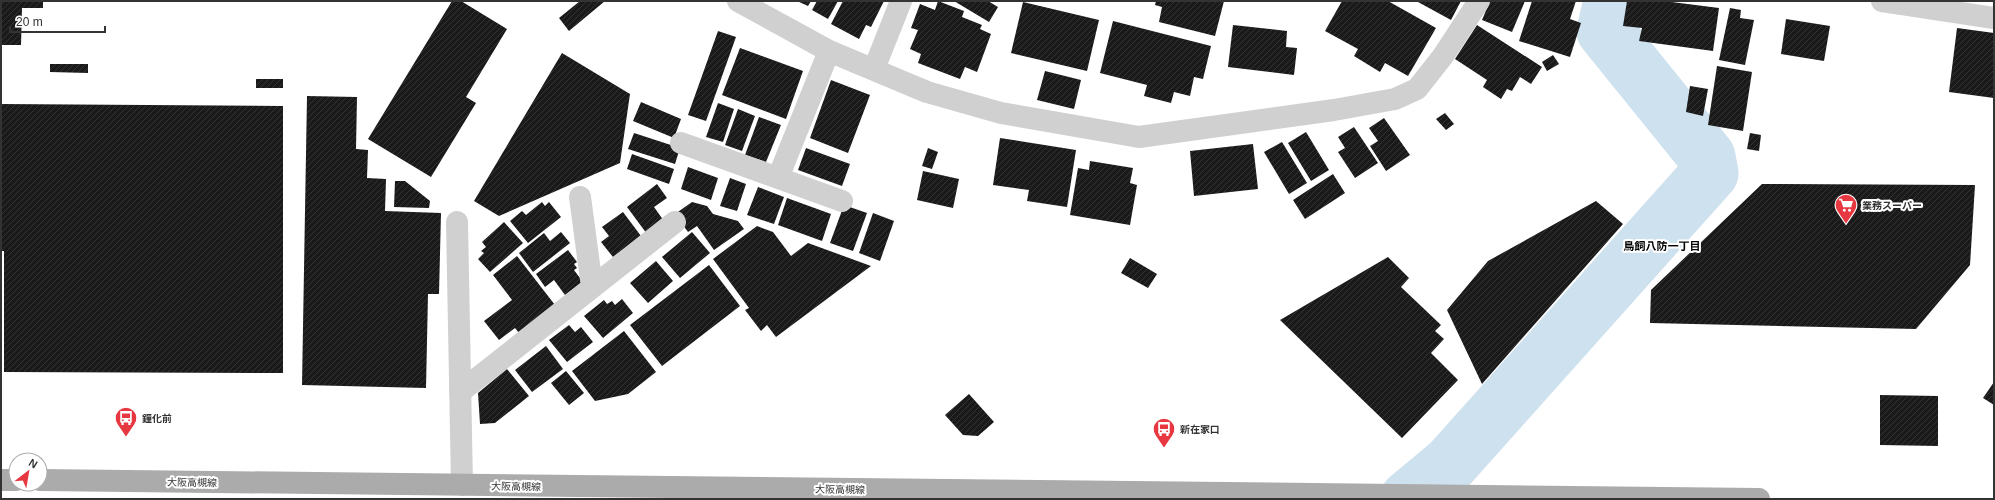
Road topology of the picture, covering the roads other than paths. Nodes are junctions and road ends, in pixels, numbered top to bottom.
1 (738, 1) edge
2 (901, 1) edge
3 (1479, 1) edge
4 (1882, 1) edge
5 (1994, 18) edge
6 (830, 51) junction
7 (874, 69) junction
8 (681, 143) dead end
9 (778, 178) junction
10 (580, 197) dead end
11 (842, 201) dead end
12 (457, 222) dead end
13 (675, 222) dead end
14 (592, 287) junction
15 (460, 392) junction
16 (48, 480) edge
17 (462, 485) junction
18 (1029, 495) edge
19 (1452, 496) edge
20 (1760, 499) edge

1 - 6 street
2 - 7 street
3 - 7 street
4 - 5 street
6 - 7 street
6 - 9 street
8 - 9 street
9 - 11 street
10 - 14 street
12 - 15 street
13 - 14 street
14 - 15 street
15 - 17 street
16 - 17 main road, 大阪高槻線
17 - 18 main road, 大阪高槻線
18 - 19 main road, 大阪高槻線
19 - 20 main road, 大阪高槻線

